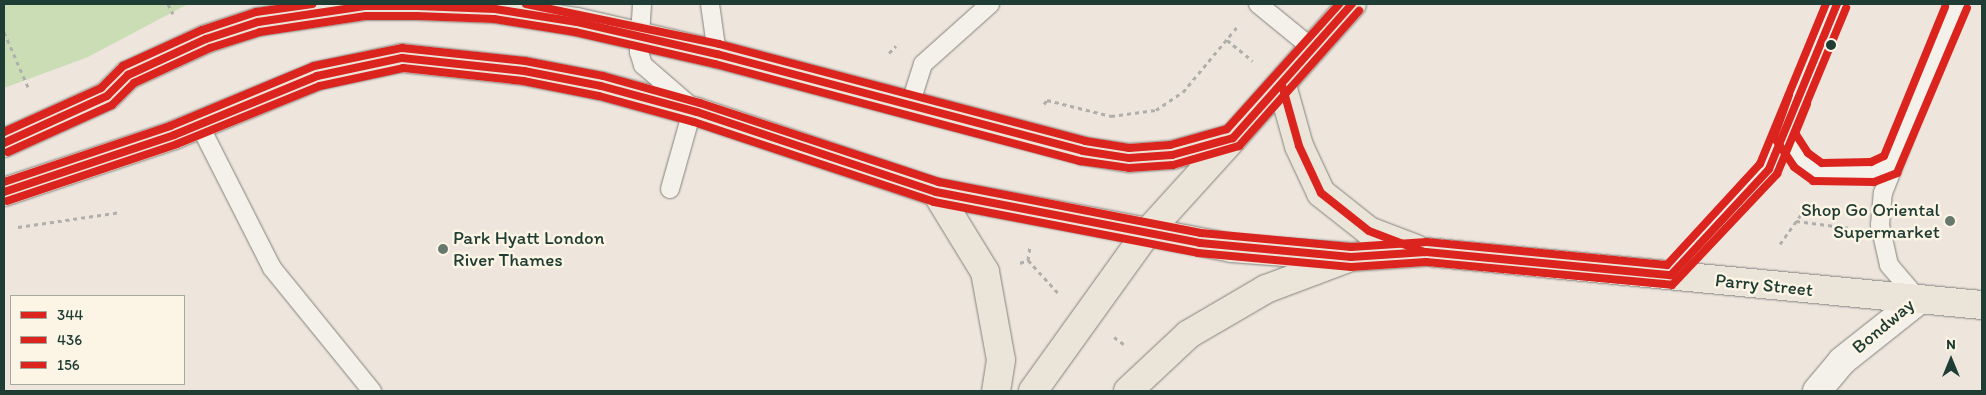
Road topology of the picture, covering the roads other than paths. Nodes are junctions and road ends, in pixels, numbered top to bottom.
1 (642, 4) edge
2 (710, 4) edge
3 (990, 4) edge
4 (1258, 4) edge
5 (1352, 4) edge
6 (1837, 4) edge
7 (1958, 4) edge
8 (640, 35) junction
9 (1312, 48) junction
10 (717, 54) junction
11 (1282, 85) junction
12 (910, 106) junction
13 (695, 112) junction
14 (199, 124) junction
15 (1784, 134) junction
16 (1233, 138) junction
17 (4, 143) edge
18 (1892, 164) junction
19 (670, 189) dead end
20 (4, 192) edge
21 (936, 192) junction
22 (1146, 234) junction
23 (1426, 252) junction
24 (1351, 257) junction
25 (1671, 275) junction
26 (1919, 300) junction
27 (1982, 305) edge
28 (372, 391) edge
29 (996, 391) edge
30 (1033, 391) edge
31 (1128, 391) edge
32 (1817, 391) edge

1 - 8 lane
2 - 10 lane
3 - 12 lane
4 - 9 lane
5 - 9 main road
6 - 15 lane
7 - 18 lane, Bondway
8 - 10 main road
8 - 13 lane
8 - 17 main road
9 - 11 main road
10 - 12 main road
11 - 16 main road
11 - 23 main road, Parry Street
12 - 16 main road
13 - 14 main road, Parry Street
13 - 19 lane
13 - 21 main road, Parry Street
14 - 20 main road, Parry Street
14 - 28 lane
15 - 18 lane
15 - 25 lane
16 - 22 main road
18 - 26 lane, Bondway
21 - 22 main road, Parry Street
21 - 29 main road
22 - 24 main road, Parry Street
22 - 30 main road
23 - 24 main road, Parry Street
23 - 25 main road, Parry Street
24 - 31 main road
25 - 26 main road, Parry Street
26 - 27 main road, Parry Street
26 - 32 street, Bondway

